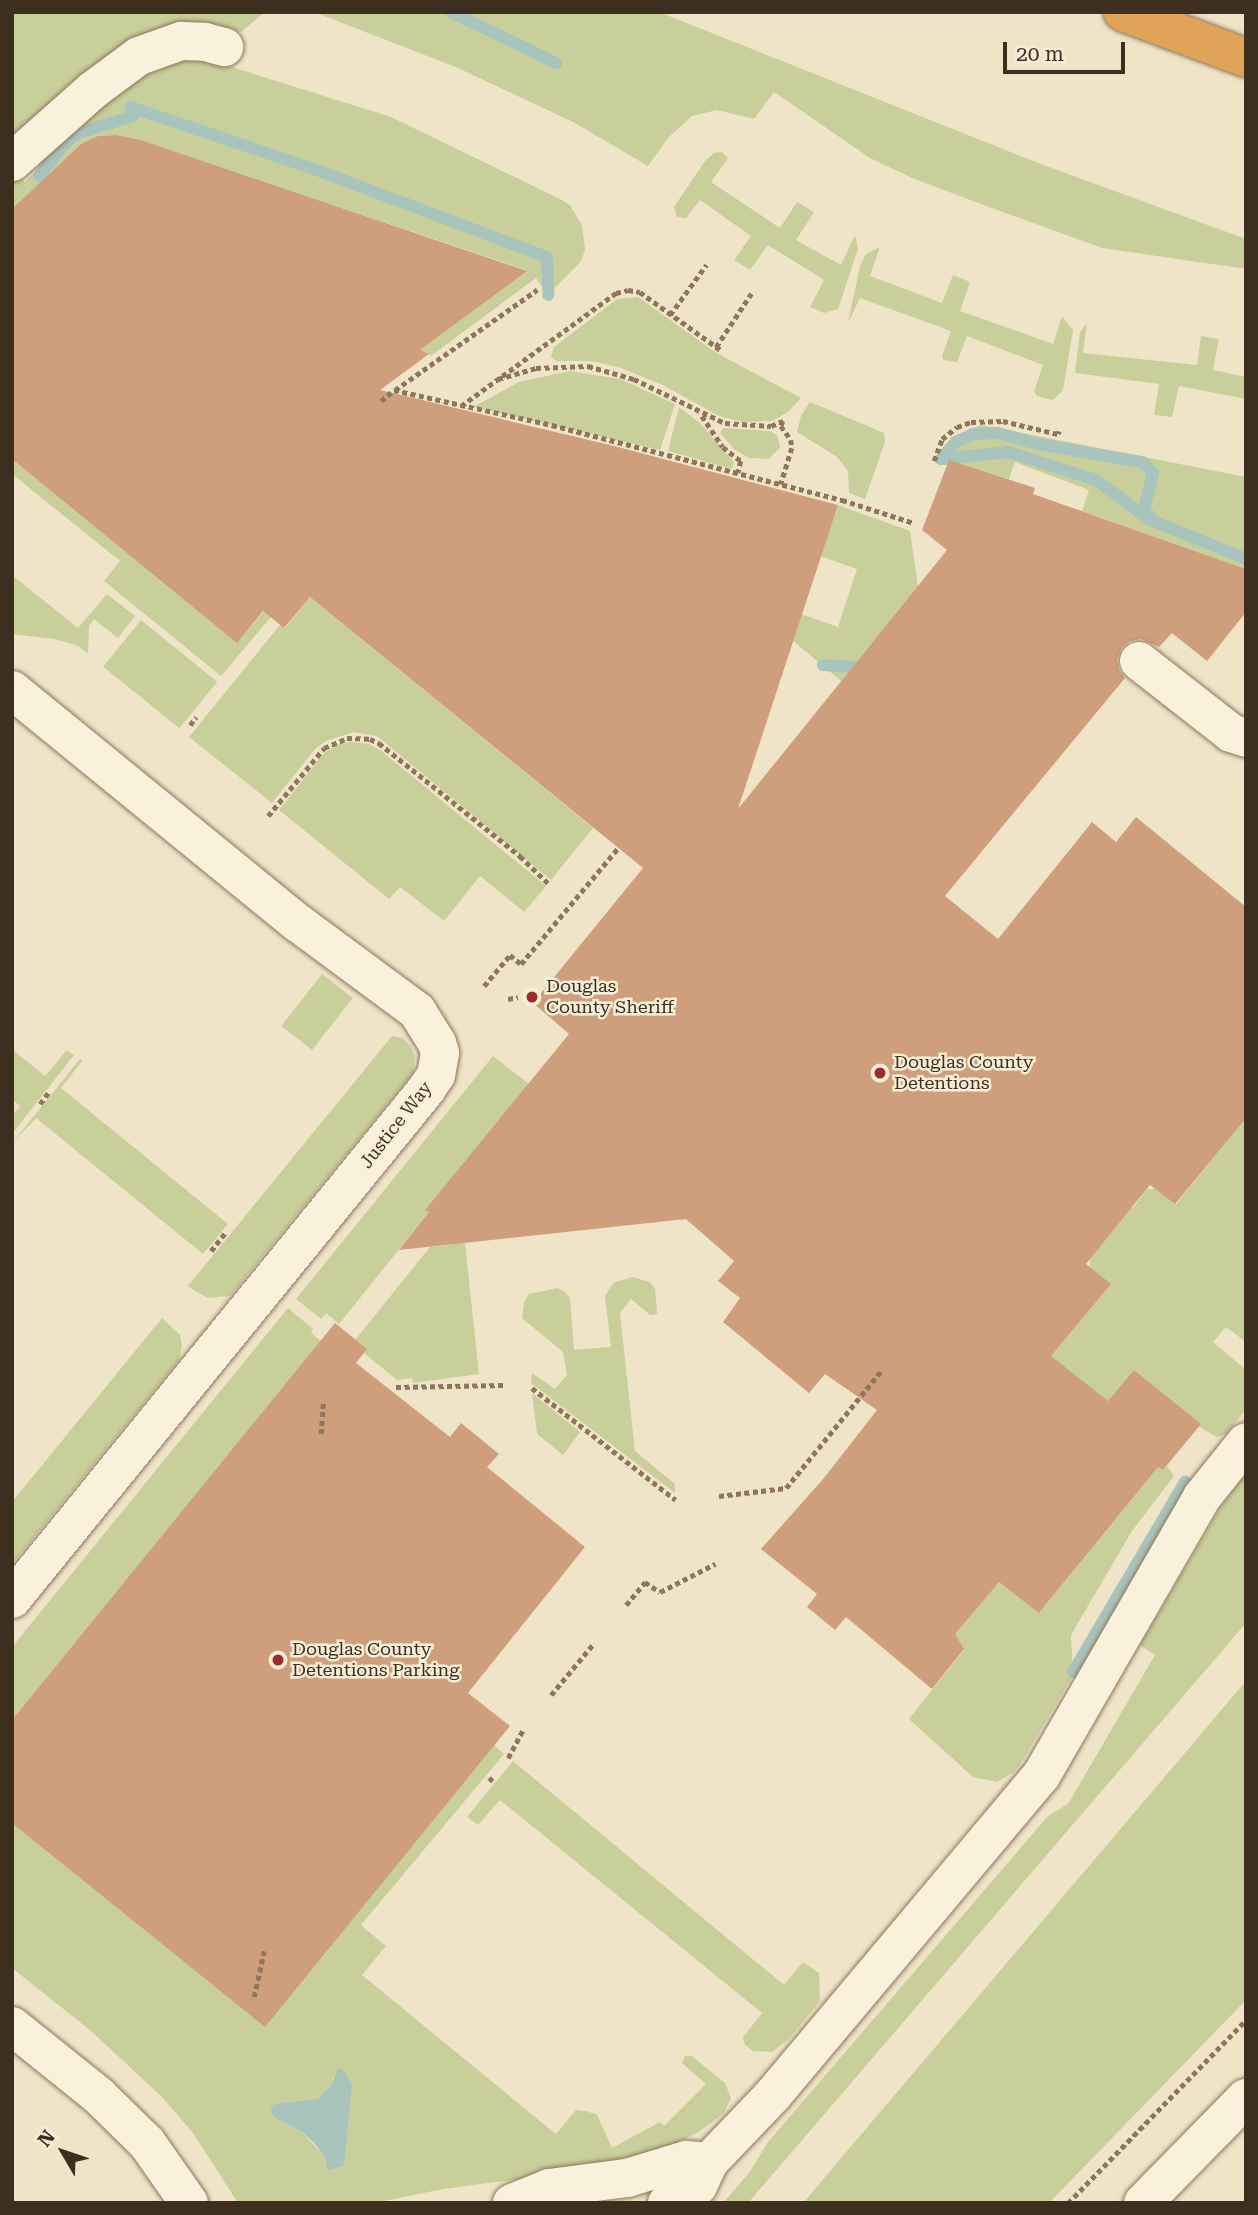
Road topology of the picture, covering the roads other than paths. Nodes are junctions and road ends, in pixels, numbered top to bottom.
1 (1123, 12) edge
2 (224, 47) dead end
3 (1246, 58) edge
4 (12, 162) edge
5 (1139, 661) dead end
6 (12, 690) edge
7 (1246, 738) edge
8 (1246, 1442) edge
9 (12, 1599) edge
10 (12, 2026) edge
11 (1246, 2098) edge
12 (709, 2162) junction
13 (189, 2203) edge
14 (512, 2203) edge
15 (667, 2203) edge
16 (1143, 2203) edge

1 - 3 highway
2 - 4 street
5 - 7 street
6 - 9 street, Justice Way
8 - 12 street
10 - 13 street
11 - 16 street
12 - 14 street
12 - 15 street

